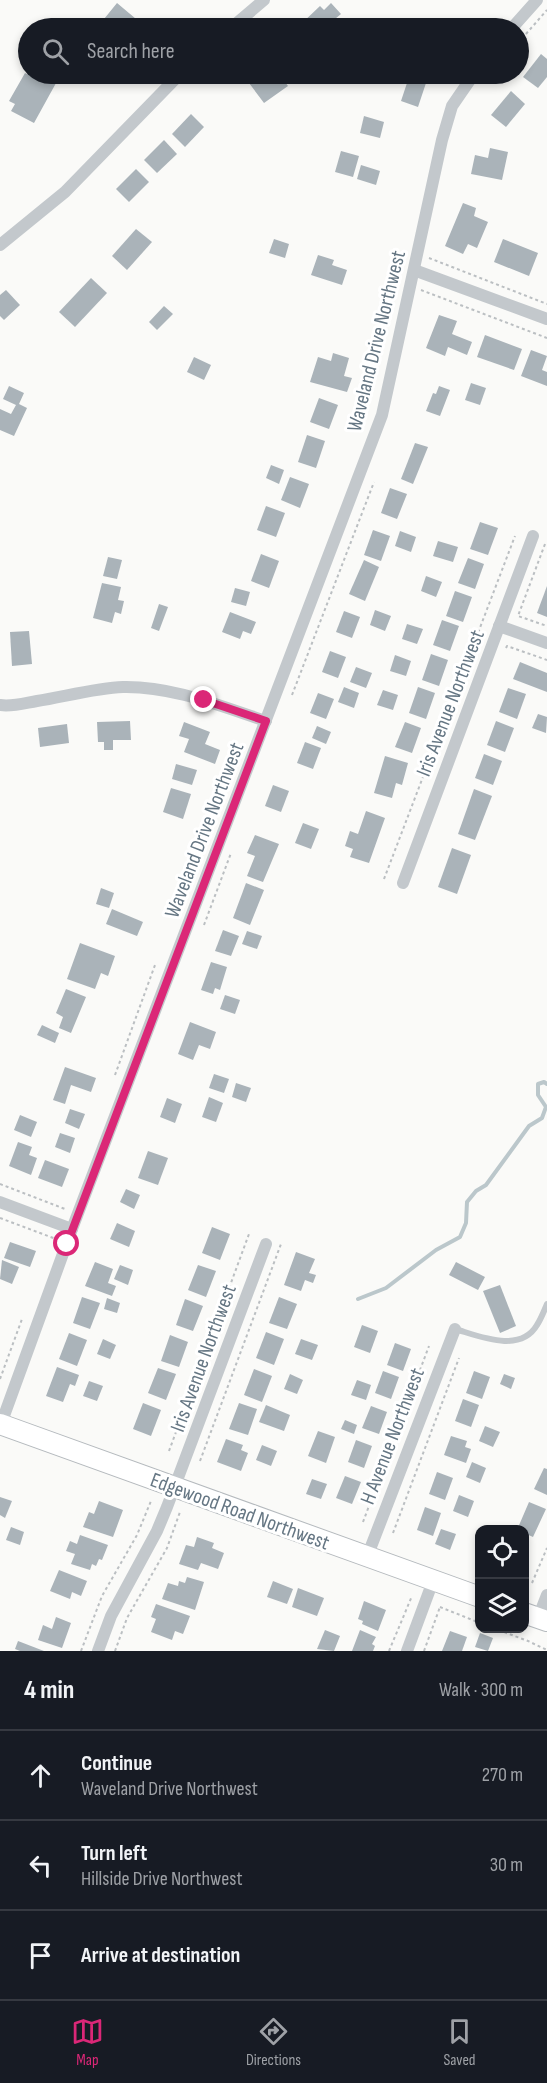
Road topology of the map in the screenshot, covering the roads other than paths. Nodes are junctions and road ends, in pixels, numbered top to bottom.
1 (264, 0) edge
2 (537, 0) edge
3 (243, 18) edge
4 (521, 18) edge
5 (170, 84) edge
6 (467, 84) edge
7 (0, 245) edge
8 (414, 270) junction
9 (547, 319) edge
10 (533, 537) dead end
11 (499, 626) junction
12 (547, 643) edge
13 (0, 705) edge
14 (266, 721) junction
15 (403, 884) dead end
16 (0, 1202) edge
17 (72, 1229) junction
18 (266, 1244) dead end
19 (547, 1304) edge
20 (454, 1329) joint
21 (1, 1424) edge
22 (176, 1487) junction
23 (366, 1557) junction
24 (433, 1581) junction
25 (475, 1595) edge
26 (547, 1595) edge
27 (536, 1617) edge
28 (98, 1651) edge
29 (407, 1651) edge

1 - 3 street
2 - 4 street
5 - 7 street
6 - 8 street, Waveland Drive Northwest
8 - 9 street
8 - 14 street, Waveland Drive Northwest
10 - 11 street, Iris Avenue Northwest
11 - 12 street
11 - 15 street, Iris Avenue Northwest
13 - 14 street
14 - 17 street, Waveland Drive Northwest
16 - 17 street
17 - 21 street, Waveland Drive Northwest
18 - 22 street, Iris Avenue Northwest
19 - 20 lane
20 - 23 street, H Avenue Northwest
21 - 22 main road, Edgewood Road Northwest
22 - 23 main road, Edgewood Road Northwest
22 - 28 street, Iris Avenue Northwest
23 - 24 main road, Edgewood Road Northwest
24 - 25 main road, Edgewood Road Northwest
24 - 29 street
26 - 27 street

